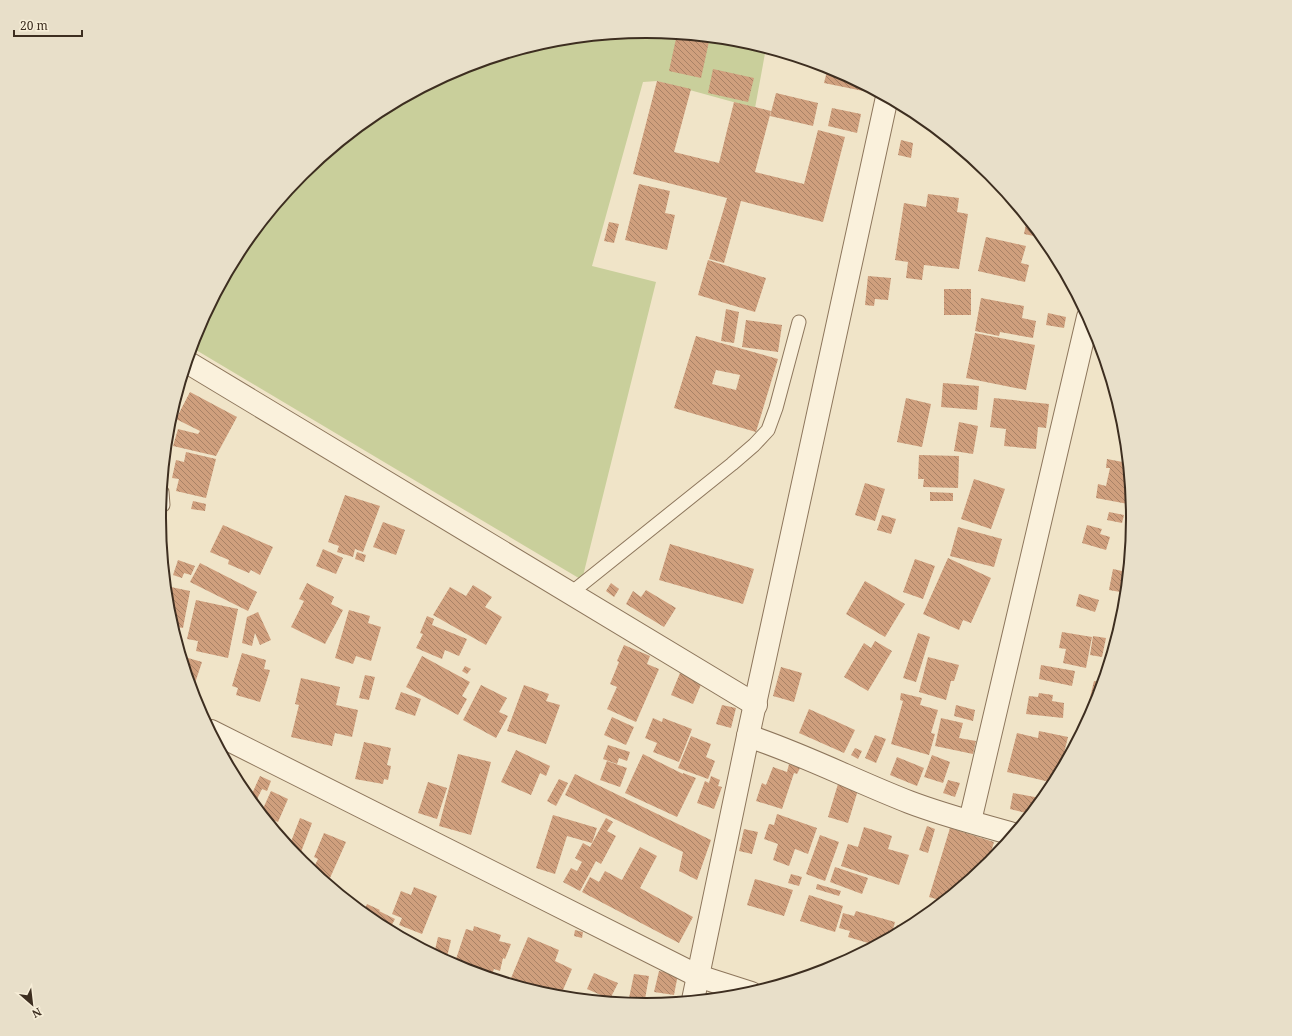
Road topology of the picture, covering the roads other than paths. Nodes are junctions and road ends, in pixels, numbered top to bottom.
1 (886, 102) edge
2 (799, 322) dead end
3 (1086, 327) edge
4 (191, 364) edge
5 (571, 593) junction
6 (756, 705) junction
7 (218, 735) edge
8 (748, 736) junction
9 (970, 821) junction
10 (1008, 833) edge
11 (698, 976) junction
12 (739, 989) edge
13 (694, 995) edge

1 - 6 street
2 - 5 lane
3 - 9 street
4 - 5 street
5 - 6 street
6 - 8 street
7 - 11 street
8 - 9 street
8 - 11 street
9 - 10 street
11 - 12 street
11 - 13 street

